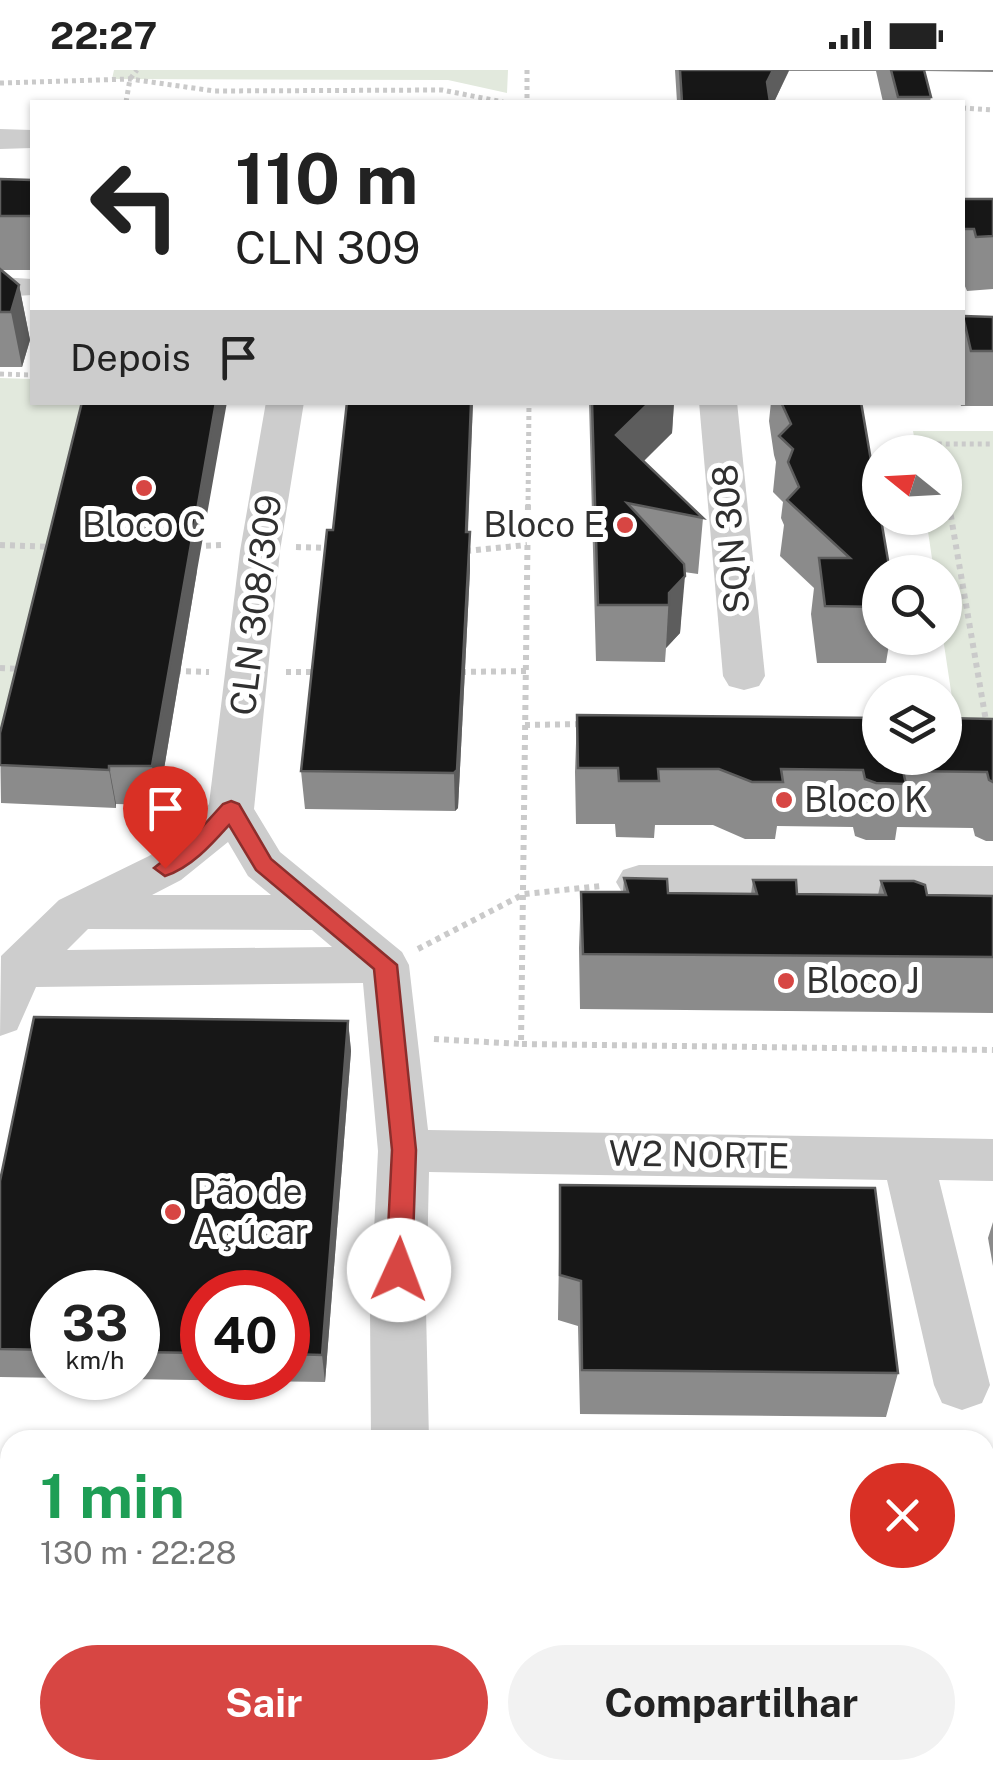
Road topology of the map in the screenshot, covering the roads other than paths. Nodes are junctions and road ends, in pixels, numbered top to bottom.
1 (0, 139) edge
2 (30, 139) edge
3 (284, 405) edge
4 (718, 405) edge
5 (744, 676) dead end
6 (231, 809) junction
7 (639, 882) edge
8 (993, 883) edge
9 (76, 912) junction
10 (321, 913) junction
11 (385, 965) junction
12 (18, 970) junction
13 (0, 1017) edge
14 (404, 1150) junction
15 (909, 1158) junction
16 (993, 1160) edge
17 (962, 1385) dead end
18 (400, 1430) edge

1 - 2 street
3 - 6 street, CLN 308/309
4 - 5 street, SQN 308
6 - 9 street
6 - 10 street
7 - 8 street
9 - 10 street
9 - 12 street
10 - 11 street
11 - 12 street
11 - 14 street
12 - 13 street
14 - 15 street, W2 NORTE
14 - 18 street
15 - 16 street, W2 NORTE
15 - 17 street

